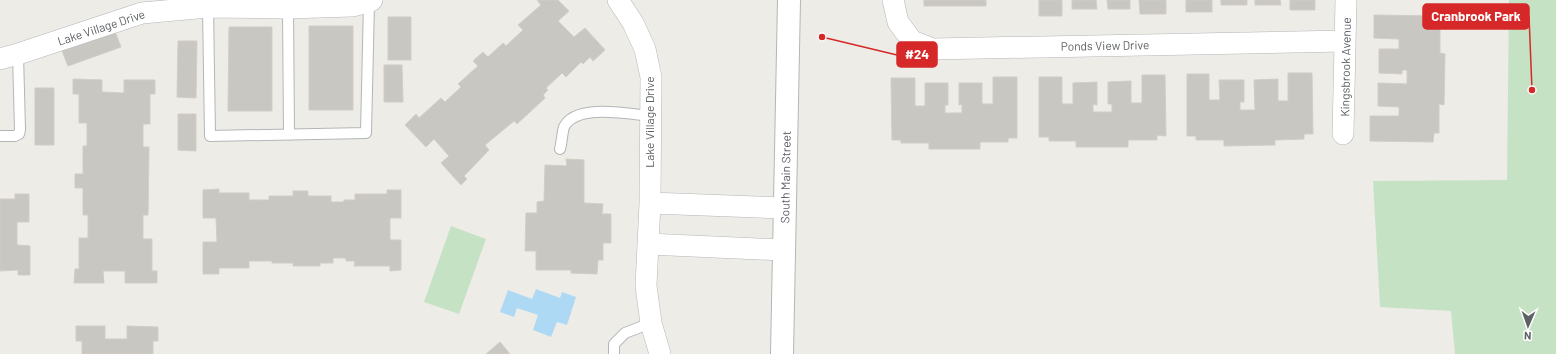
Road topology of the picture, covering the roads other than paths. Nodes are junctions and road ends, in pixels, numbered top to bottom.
1 (618, 0) edge
2 (789, 0) edge
3 (893, 0) edge
4 (1346, 0) edge
5 (370, 1) edge
6 (208, 6) junction
7 (288, 8) junction
8 (1345, 41) junction
9 (9, 57) edge
10 (650, 116) junction
11 (1343, 134) dead end
12 (289, 135) junction
13 (0, 136) edge
14 (560, 149) dead end
15 (650, 203) junction
16 (784, 208) junction
17 (648, 244) junction
18 (783, 250) junction
19 (651, 323) junction
20 (614, 354) edge
21 (660, 354) edge
22 (782, 354) edge

1 - 10 street, Lake Village Drive
2 - 16 street, South Main Street
3 - 8 street, Ponds View Drive
4 - 8 street, Kingsbrook Avenue
5 - 7 street, Lake Village Drive
5 - 12 lane
6 - 7 street, Lake Village Drive
6 - 9 street, Lake Village Drive
6 - 12 lane
7 - 12 lane
8 - 11 street, Kingsbrook Avenue
9 - 13 lane
10 - 14 lane
10 - 15 street, Lake Village Drive
15 - 16 street
15 - 17 street, Lake Village Drive
16 - 18 street, South Main Street
17 - 18 street
17 - 19 street, Lake Village Drive
18 - 22 street, South Main Street
19 - 20 lane
19 - 21 street, Lake Village Drive

